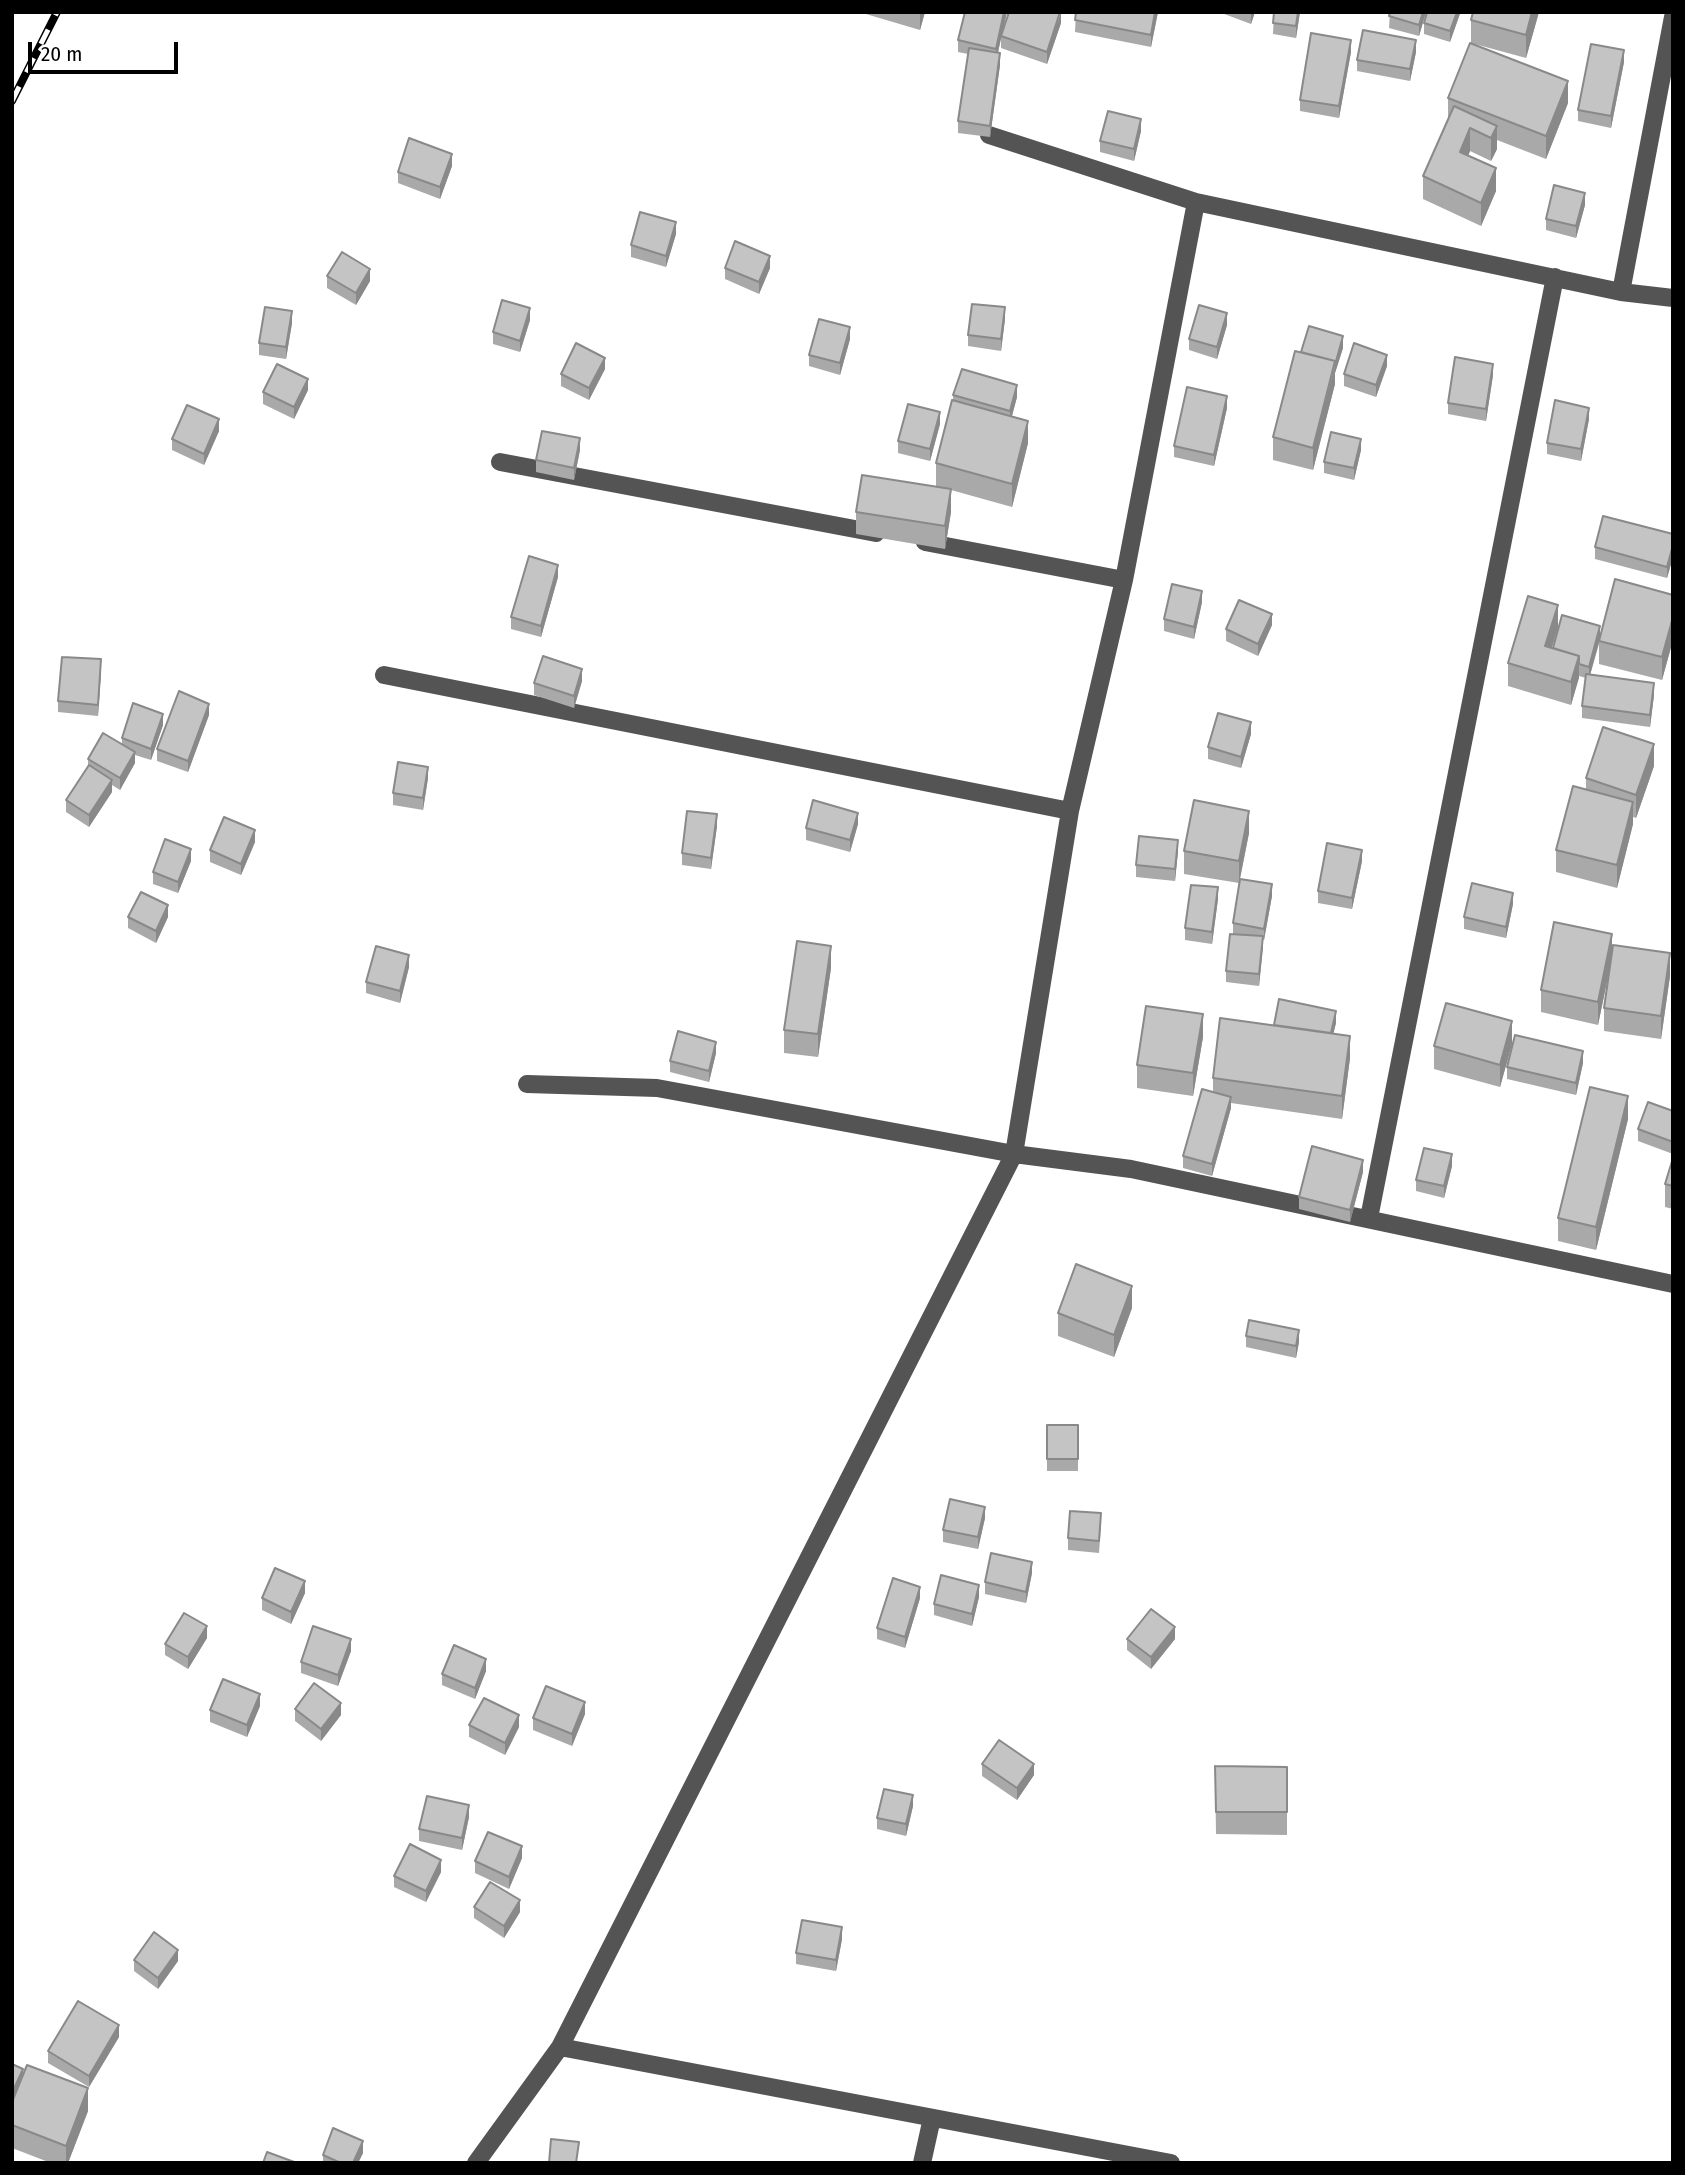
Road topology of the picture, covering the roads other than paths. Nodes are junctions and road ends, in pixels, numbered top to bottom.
1 (1673, 17) edge
2 (989, 135) edge
3 (1196, 202) junction
4 (1555, 277) junction
5 (1621, 292) junction
6 (1673, 298) edge
7 (500, 462) dead end
8 (1124, 580) junction
9 (384, 675) dead end
10 (1070, 811) junction
11 (527, 1084) dead end
12 (1014, 1154) junction
13 (1370, 1218) junction
14 (1673, 1284) edge
15 (560, 2047) junction
16 (932, 2118) junction
17 (477, 2163) edge
18 (922, 2163) edge
19 (1171, 2163) edge

1 - 5 street
2 - 3 street
3 - 4 street
3 - 8 street
4 - 5 street
4 - 13 street
5 - 6 street
7 - 8 street
8 - 10 street
9 - 10 street
10 - 12 street
11 - 12 street
12 - 13 street
12 - 15 street
13 - 14 street
15 - 16 street
15 - 17 street
16 - 18 street
16 - 19 street

